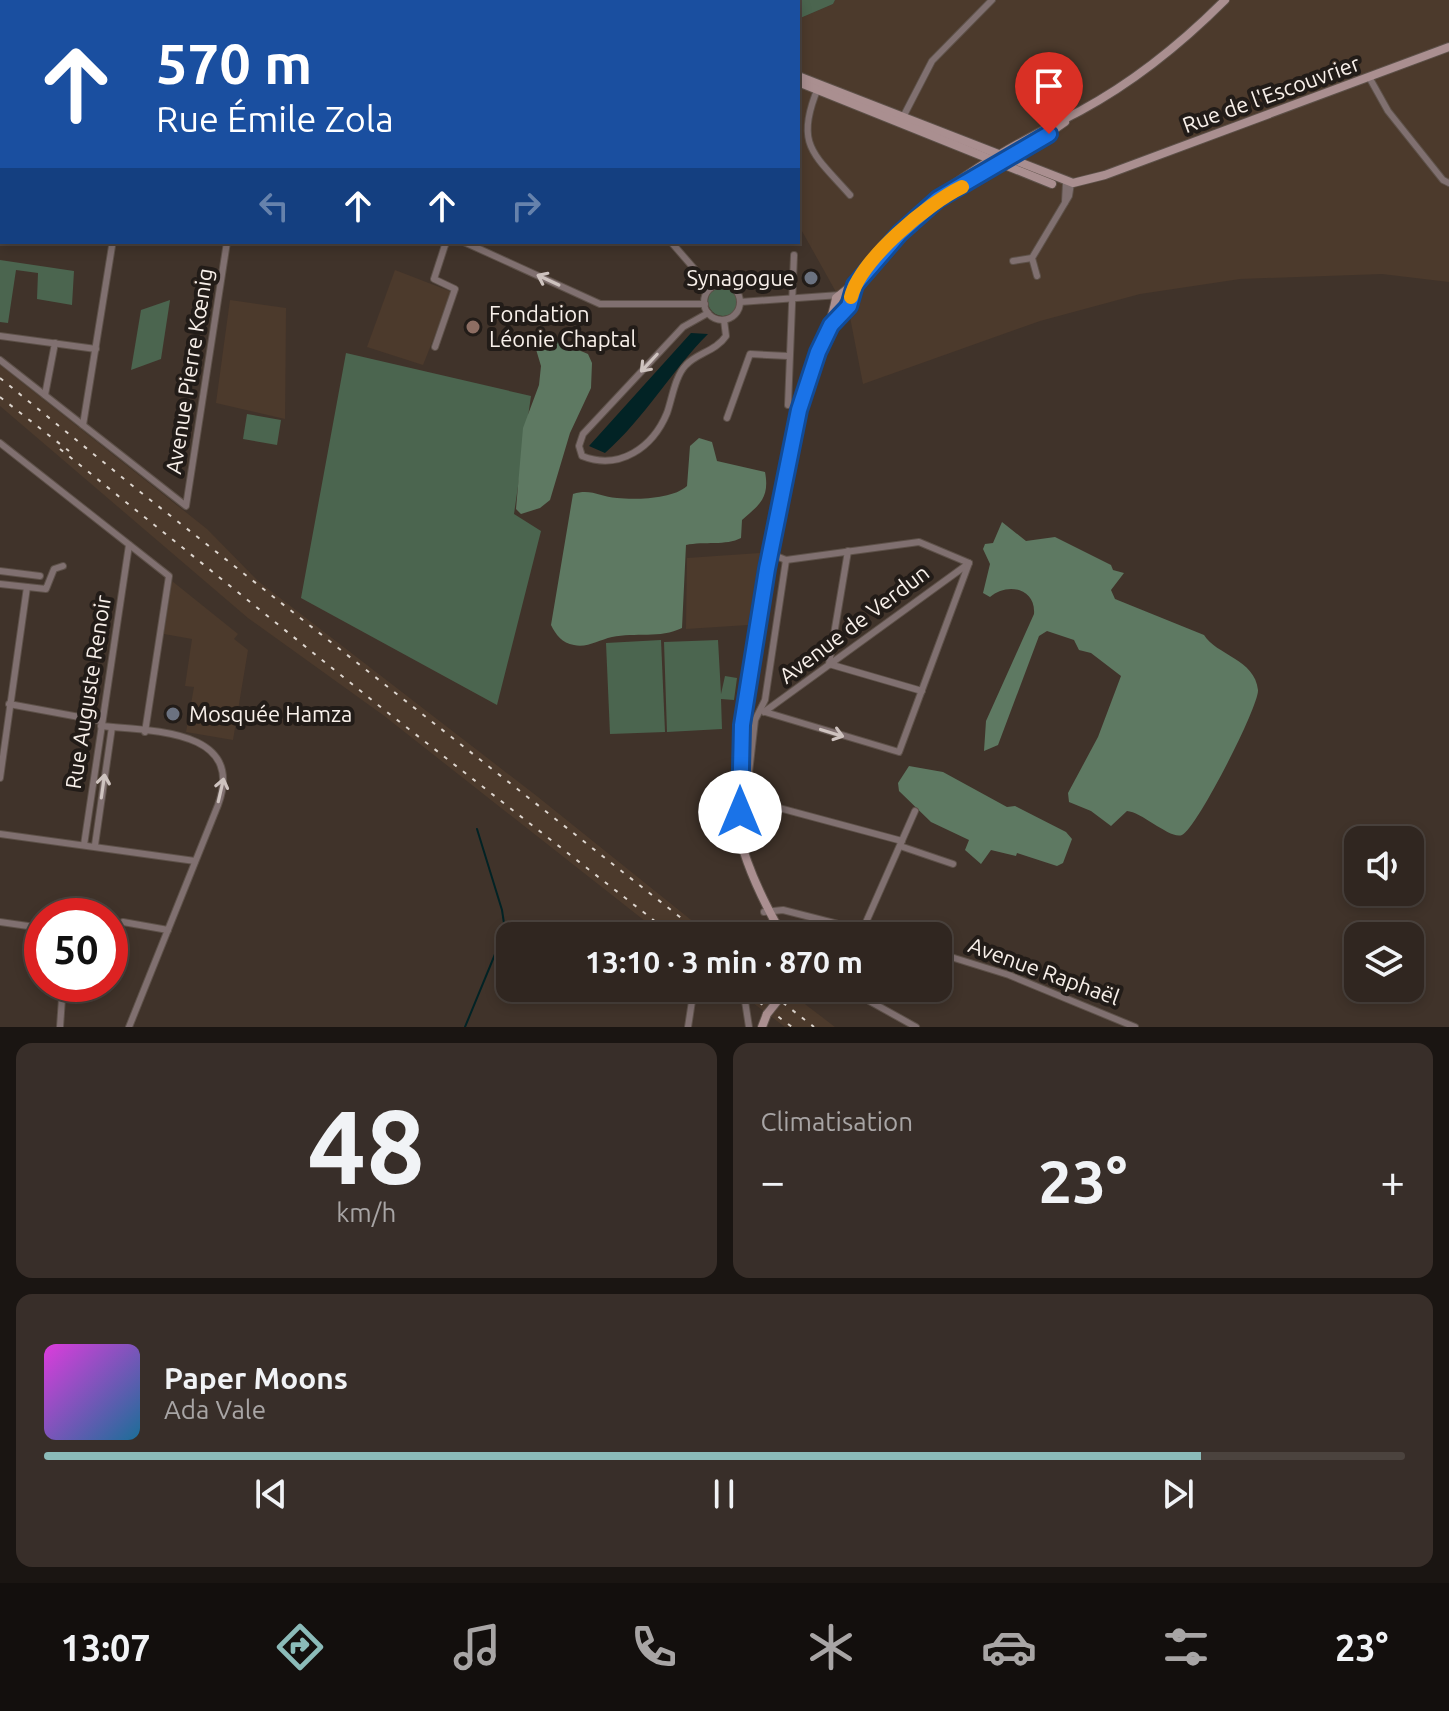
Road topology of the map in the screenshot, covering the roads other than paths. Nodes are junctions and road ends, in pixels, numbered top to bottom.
1 (992, 0) edge
2 (1225, 0) edge
3 (1449, 47) edge
4 (1369, 77) junction
5 (800, 80) edge
6 (819, 87) junction
7 (1078, 112) junction
8 (902, 118) junction
9 (962, 147) junction
10 (1027, 148) junction
11 (999, 161) junction
12 (1030, 168) junction
13 (969, 175) junction
14 (1449, 183) edge
15 (1068, 186) junction
16 (850, 195) dead end
17 (938, 199) junction
18 (227, 244) edge
19 (445, 244) edge
20 (468, 244) edge
21 (673, 244) edge
22 (112, 246) dead end
23 (794, 255) dead end
24 (1032, 258) junction
25 (1013, 261) dead end
26 (1037, 276) dead end
27 (711, 288) junction
28 (792, 297) junction
29 (740, 302) junction
30 (841, 302) junction
31 (705, 304) junction
32 (708, 313) junction
33 (724, 320) junction
34 (0, 336) edge
35 (55, 343) junction
36 (435, 347) dead end
37 (96, 349) junction
38 (788, 356) junction
39 (0, 360) edge
40 (45, 395) junction
41 (788, 405) dead end
42 (727, 418) dead end
43 (83, 425) junction
44 (0, 443) edge
45 (129, 545) junction
46 (848, 551) junction
47 (771, 554) junction
48 (786, 560) junction
49 (969, 563) junction
50 (63, 566) dead end
51 (0, 571) edge
52 (40, 576) dead end
53 (0, 584) edge
54 (27, 587) junction
55 (829, 664) junction
56 (922, 691) junction
57 (9, 704) junction
58 (763, 711) junction
59 (101, 723) junction
60 (112, 727) junction
61 (145, 732) junction
62 (0, 778) edge
63 (740, 799) junction
64 (915, 811) dead end
65 (0, 834) edge
66 (901, 844) junction
67 (84, 845) junction
68 (95, 845) junction
69 (195, 861) junction
70 (953, 864) dead end
71 (766, 911) junction
72 (0, 922) edge
73 (772, 922) edge
74 (835, 922) edge
75 (866, 922) edge
76 (128, 923) edge
77 (24, 925) edge
78 (168, 930) junction
79 (952, 957) edge
80 (61, 1002) edge
81 (692, 1002) edge
82 (745, 1002) edge
83 (776, 1002) edge
84 (871, 1002) edge
85 (59, 1025) edge
86 (129, 1027) edge
87 (688, 1027) edge
88 (749, 1027) edge
89 (762, 1027) edge
90 (916, 1027) edge
91 (1135, 1027) edge

1 - 8 street
2 - 7 main road
3 - 4 main road, Rue de l'Escouvrier
4 - 14 street
4 - 15 main road, Rue de l'Escouvrier
5 - 6 main road
6 - 8 main road
6 - 16 street
7 - 10 main road
7 - 11 main road
8 - 9 main road
8 - 11 main road
9 - 11 main road
9 - 13 main road
10 - 11 main road
10 - 12 main road
11 - 12 main road
11 - 13 main road
11 - 15 main road
11 - 17 main road
12 - 15 main road
13 - 17 main road
15 - 24 street
17 - 30 main road
18 - 43 street, Avenue Pierre Kœnig
19 - 36 street
31 -> 20 street
21 - 27 street
22 - 37 street
23 - 28 street
24 - 25 street
24 - 26 street
27 - 29 street
27 - 31 street
28 - 29 street
28 - 30 street
28 - 38 street
29 - 33 street
30 - 47 main road
31 - 32 street
32 - 33 street
32 -> 33 street
34 - 35 street
35 - 37 street
35 - 40 street
37 - 43 street
38 - 41 street
38 - 42 street
39 - 40 street
40 - 43 street
44 - 45 street
45 - 59 street, Rue Auguste Renoir
45 - 61 street
46 - 48 street
46 - 49 street
46 - 55 street
47 - 48 street
47 - 63 main road
48 - 58 street
49 - 55 street, Avenue de Verdun
49 - 56 street
50 - 54 street
51 - 52 street
53 - 54 street
54 - 57 street
55 - 56 street
55 - 58 street, Avenue de Verdun
58 -> 56 street
57 - 59 street
57 - 62 street
58 - 63 street
59 - 60 street
59 - 67 street, Rue Auguste Renoir
60 - 61 street
68 -> 60 street, Rue Auguste Renoir
69 -> 61 street
63 - 66 street
63 - 71 main road
64 - 66 street
65 - 67 street
66 - 70 street
66 - 75 street
67 - 68 street
68 - 69 street
69 - 78 street
71 - 73 main road
71 - 74 street
72 - 77 street
76 - 78 street
78 - 86 street
79 - 91 street, Avenue Raphaël
80 - 85 street
81 - 87 street
82 - 88 street
83 - 89 main road, bridge
84 - 90 street

